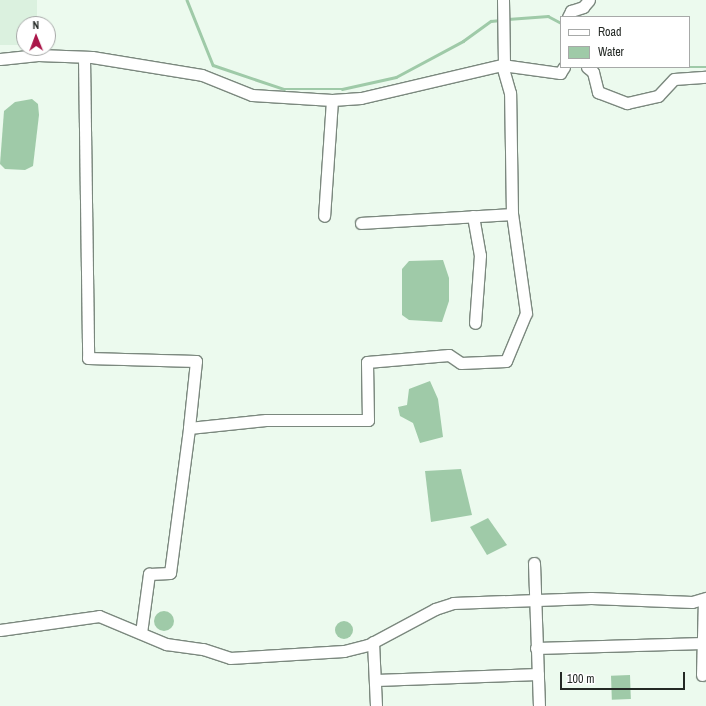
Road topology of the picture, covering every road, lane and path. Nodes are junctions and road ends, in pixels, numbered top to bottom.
1 (589, 0) edge
2 (504, 4) edge
3 (568, 16) edge
4 (84, 57) junction
5 (0, 59) edge
6 (503, 65) junction
7 (563, 68) edge
8 (588, 68) edge
9 (706, 77) edge
10 (332, 100) junction
11 (512, 214) junction
12 (324, 216) dead end
13 (473, 216) junction
14 (361, 223) dead end
15 (475, 323) dead end
16 (189, 428) junction
17 (534, 563) dead end
18 (705, 599) edge
19 (535, 600) junction
20 (0, 630) edge
21 (141, 633) junction
22 (373, 642) junction
23 (703, 643) junction
24 (536, 648) junction
25 (538, 674) junction
26 (702, 675) dead end
27 (376, 680) junction
28 (376, 706) edge
29 (539, 706) edge

1 - 3 street
2 - 6 street
4 - 5 street
4 - 10 street
4 - 16 street
6 - 7 street
6 - 10 street
6 - 11 street
8 - 9 street
10 - 12 street
11 - 13 street
11 - 16 street
13 - 14 street
13 - 15 street
16 - 21 street
17 - 19 street
18 - 19 street
18 - 23 street
19 - 22 street
19 - 24 street
20 - 21 street
21 - 22 street
22 - 27 street
23 - 24 street
23 - 26 street
24 - 25 street
25 - 27 street
25 - 29 street
27 - 28 street

